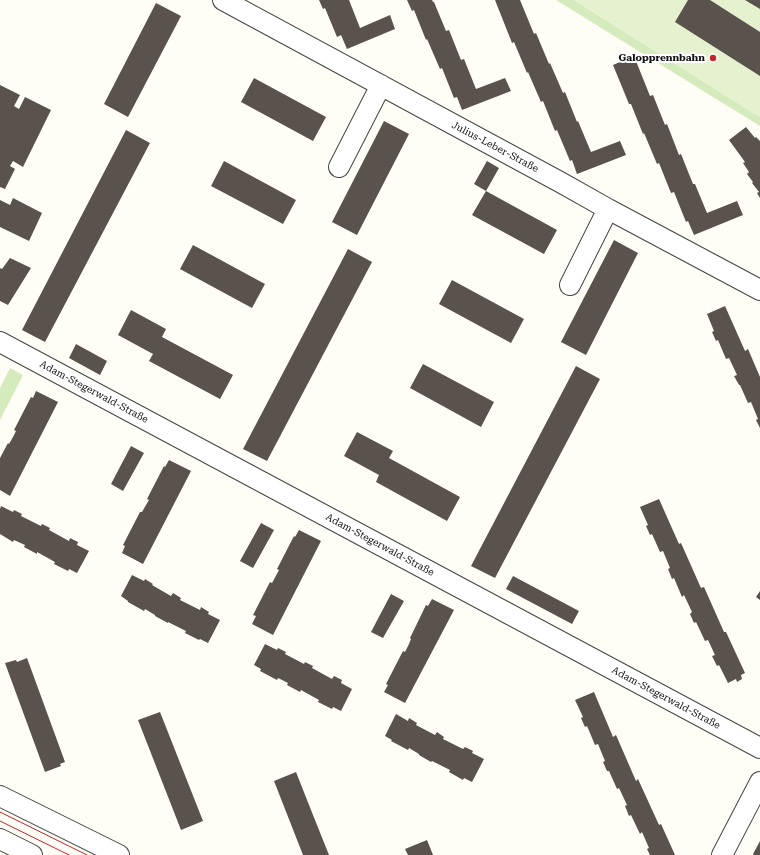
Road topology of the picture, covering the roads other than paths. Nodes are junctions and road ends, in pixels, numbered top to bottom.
1 (223, 0) edge
2 (382, 85) junction
3 (339, 167) dead end
4 (608, 209) junction
5 (570, 285) dead end
6 (760, 290) edge
7 (0, 342) edge
8 (760, 748) edge
9 (760, 782) edge
10 (0, 796) edge
11 (0, 839) edge
12 (32, 855) edge
13 (119, 855) edge
14 (722, 855) edge

1 - 2 street, Julius-Leber-Straße
2 - 3 street
2 - 4 street, Julius-Leber-Straße
4 - 5 street
4 - 6 street, Julius-Leber-Straße
7 - 8 street, Adam-Stegerwald-Straße
9 - 14 street
10 - 13 street
11 - 12 street

